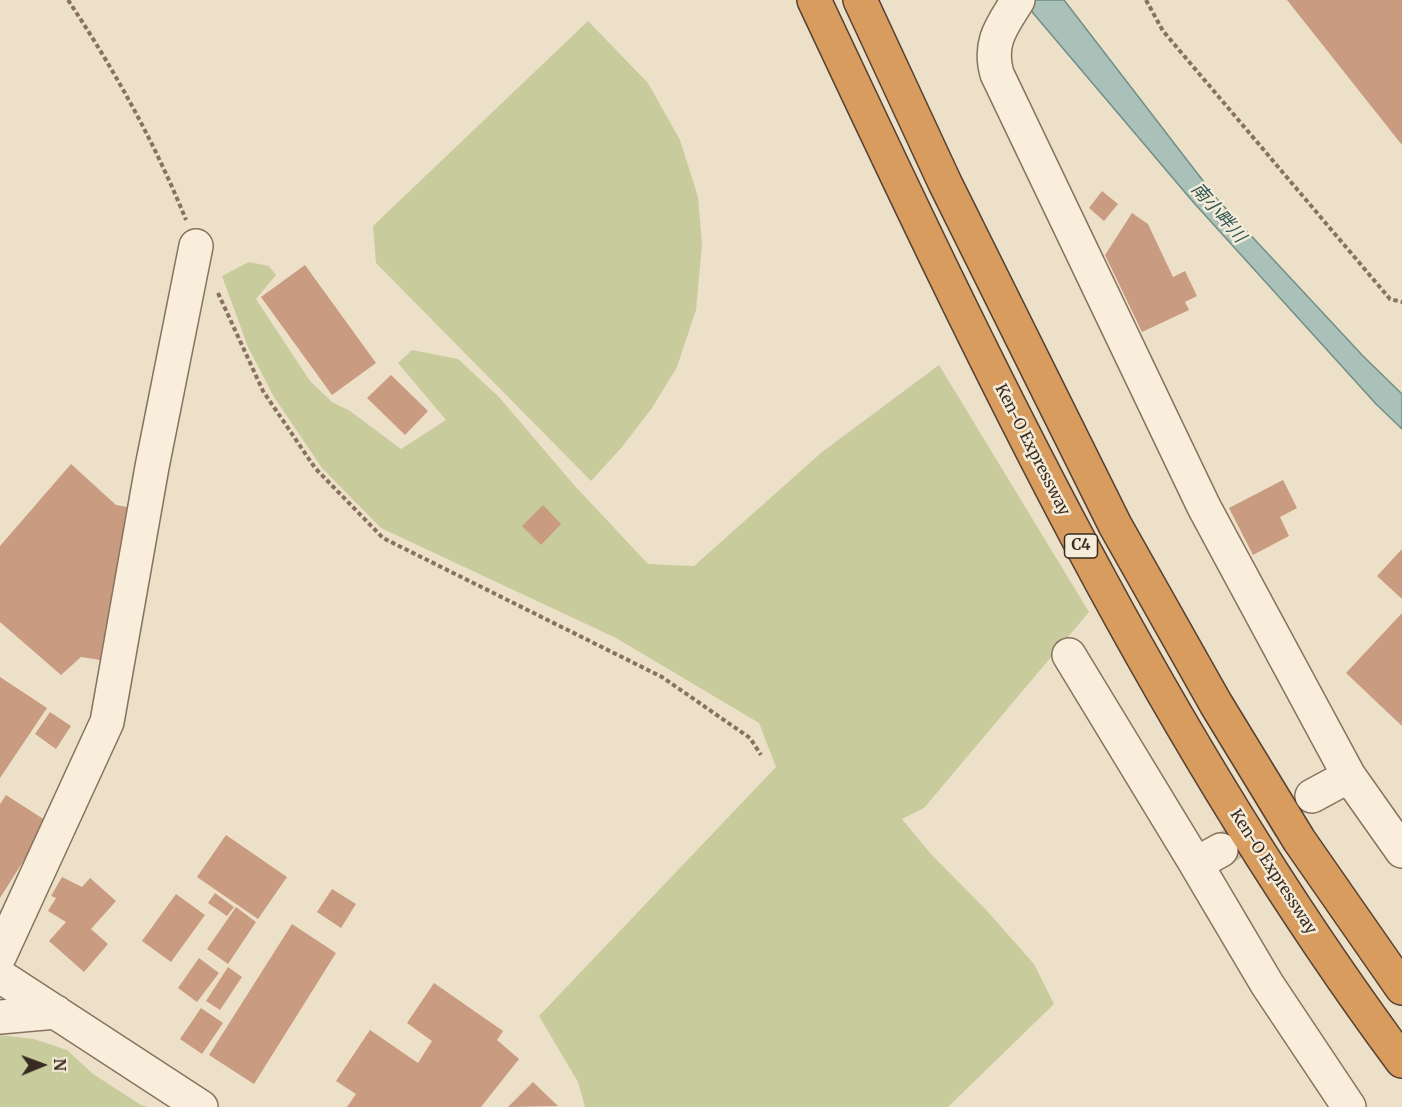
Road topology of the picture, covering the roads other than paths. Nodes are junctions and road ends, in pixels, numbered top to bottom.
1 (814, 0) edge
2 (860, 0) edge
3 (1010, 12) edge
4 (196, 246) road end
5 (1069, 655) dead end
6 (1349, 776) junction
7 (1312, 796) tunnel mouth
8 (1402, 851) edge
9 (0, 955) edge
10 (0, 976) edge
11 (1402, 988) edge
12 (56, 1012) junction
13 (0, 1017) edge
14 (1402, 1061) edge
15 (201, 1107) edge
16 (1349, 1107) edge

1 - 14 highway, Ken-O Expressway / C4
2 - 11 highway, C4
3 - 6 street
4 - 9 street
5 - 16 street
6 - 7 street
6 - 8 street
10 - 12 street
12 - 13 street
12 - 15 street

